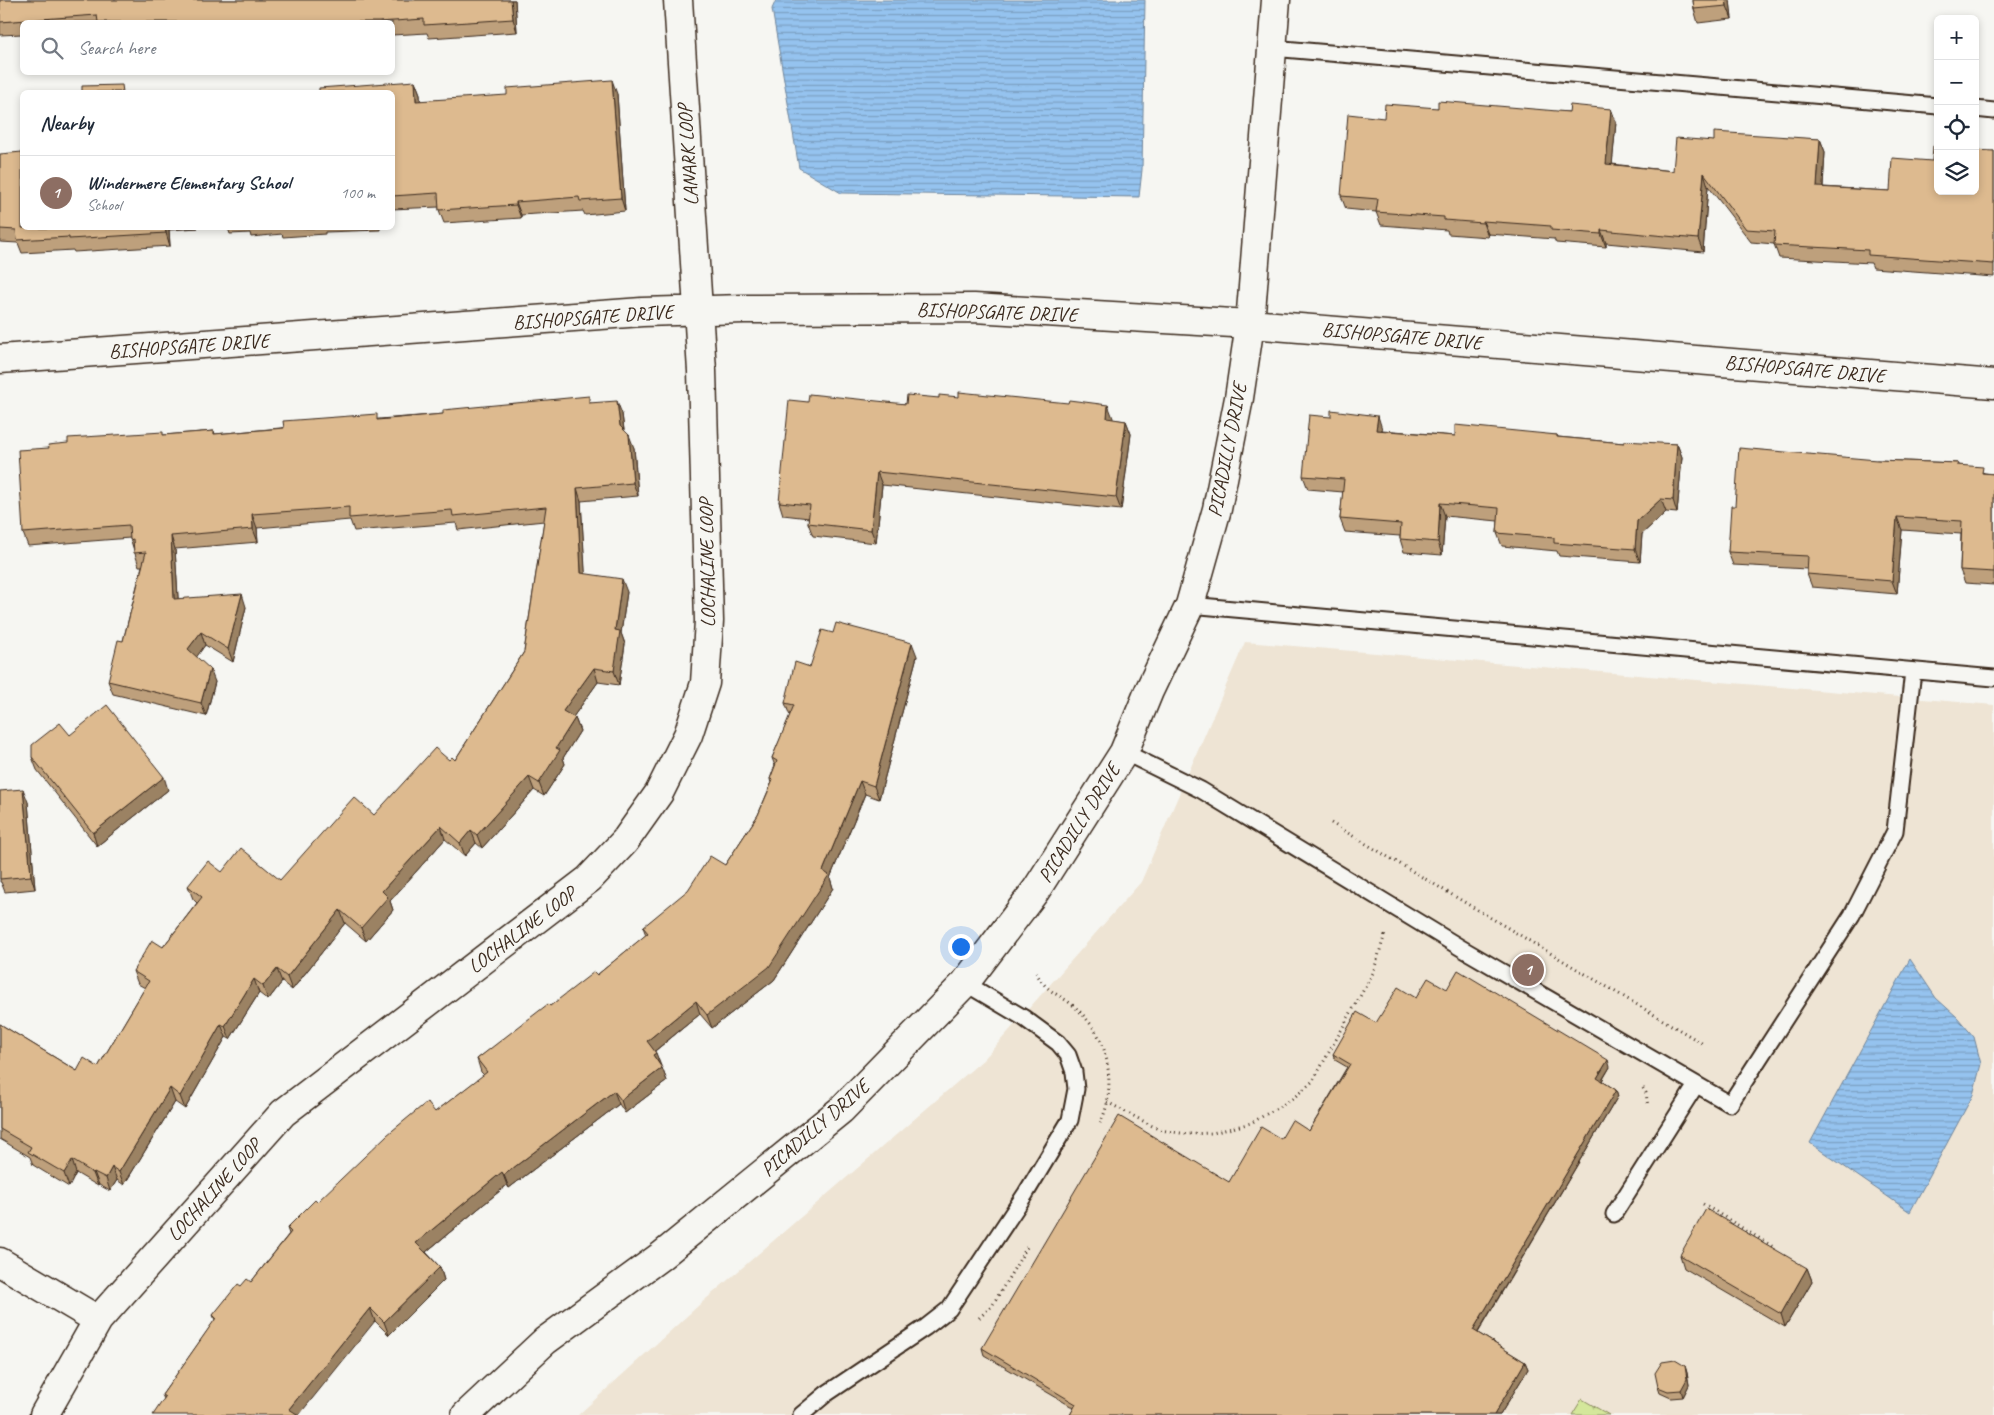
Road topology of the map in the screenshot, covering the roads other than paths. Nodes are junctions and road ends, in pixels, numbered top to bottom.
1 (678, 0) edge
2 (1276, 0) edge
3 (1272, 48) junction
4 (1934, 106) edge
5 (1979, 109) edge
6 (1994, 111) edge
7 (698, 310) junction
8 (1250, 324) junction
9 (0, 359) edge
10 (1994, 384) edge
11 (1190, 605) junction
12 (1912, 671) junction
13 (1994, 678) edge
14 (1124, 752) junction
15 (965, 983) junction
16 (1696, 1084) junction
17 (1614, 1214) dead end
18 (0, 1262) edge
19 (98, 1320) junction
20 (44, 1415) edge
21 (466, 1415) edge
22 (801, 1415) edge

1 - 7 street, LANARK LOOP
2 - 3 street, PICADILLY DRIVE
3 - 4 lane
3 - 8 street, PICADILLY DRIVE
5 - 6 lane
7 - 8 street, BISHOPSGATE DRIVE
7 - 9 street, BISHOPSGATE DRIVE
7 - 19 street, LOCHALINE LOOP
8 - 10 street, BISHOPSGATE DRIVE
8 - 11 street, PICADILLY DRIVE
11 - 12 lane
11 - 14 street, PICADILLY DRIVE
12 - 13 lane
12 - 16 lane
14 - 15 street, PICADILLY DRIVE
14 - 16 lane
15 - 21 street, PICADILLY DRIVE
15 - 22 lane
16 - 17 lane
18 - 19 street
19 - 20 street, LOCHALINE LOOP

